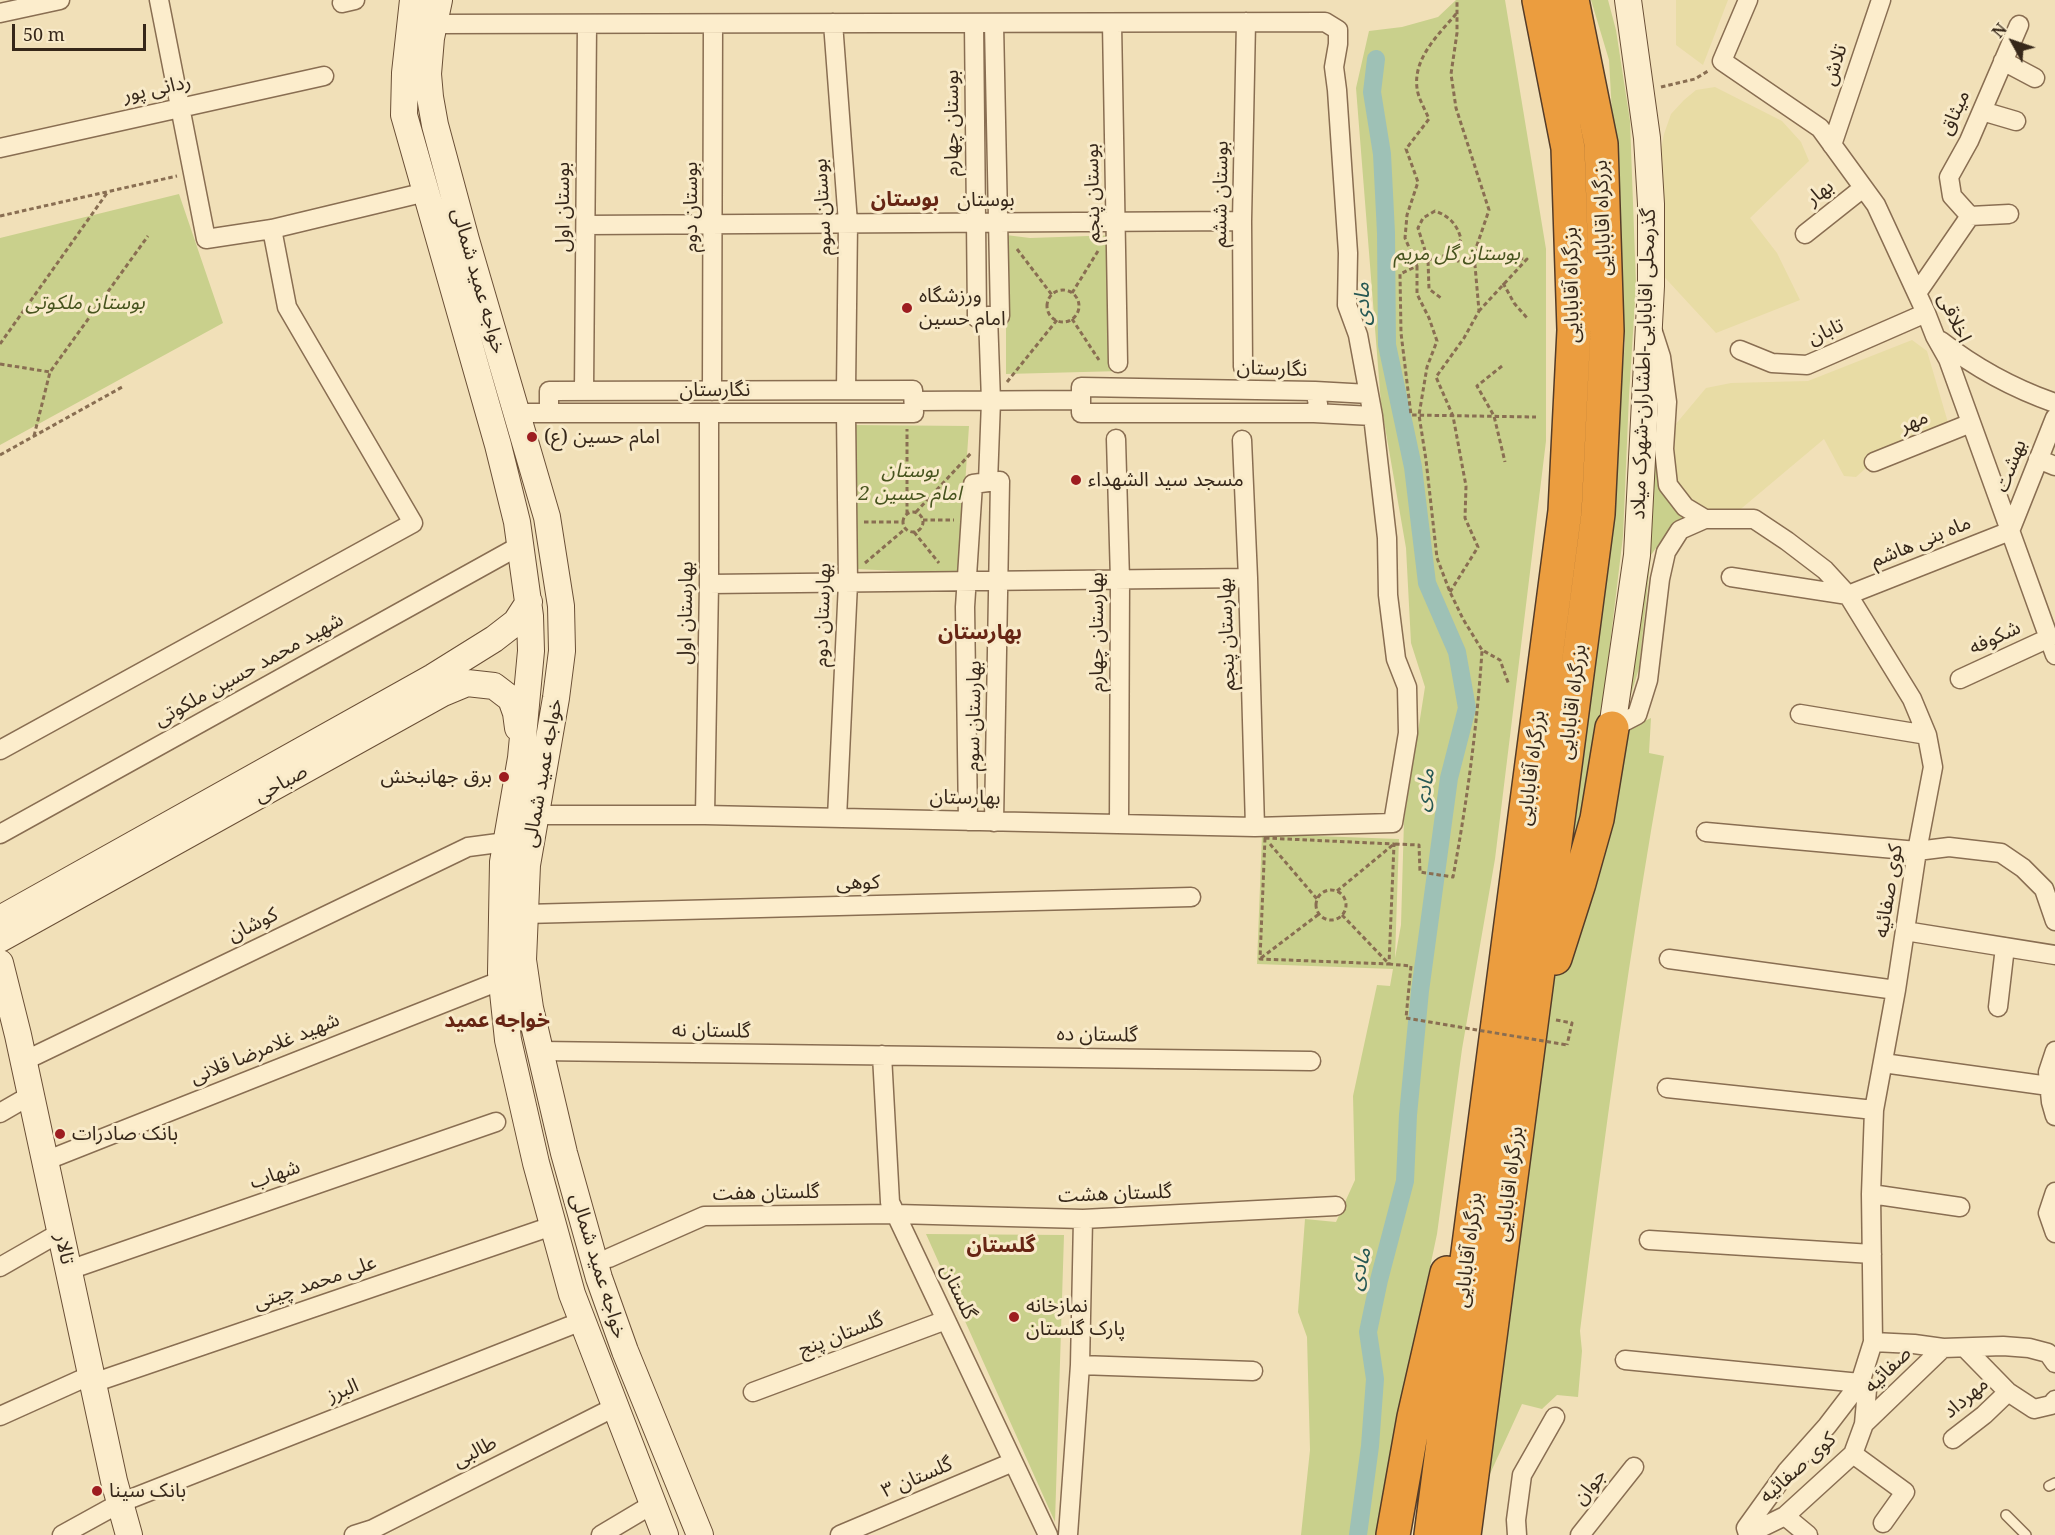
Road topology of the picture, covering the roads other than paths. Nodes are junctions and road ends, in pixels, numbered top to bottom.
1 (60, 0) edge
2 (159, 0) edge
3 (413, 0) edge
4 (1539, 0) edge
5 (1572, 0) edge
6 (1628, 0) edge
7 (1748, 0) edge
8 (1881, 0) edge
9 (0, 13) edge
10 (428, 16) edge
11 (1246, 22) junction
12 (833, 23) junction
13 (1112, 23) junction
14 (587, 24) junction
15 (713, 24) junction
16 (974, 24) junction
17 (994, 24) junction
18 (2019, 25) dead end
19 (2003, 61) junction
20 (324, 76) dead end
21 (2035, 78) dead end
22 (180, 107) junction
23 (1982, 111) junction
24 (2016, 121) dead end
25 (1832, 145) junction
26 (0, 148) edge
27 (1863, 188) junction
28 (426, 192) junction
29 (2009, 214) dead end
30 (1970, 216) junction
31 (1116, 221) junction
32 (1242, 221) junction
33 (975, 222) junction
34 (997, 222) junction
35 (848, 223) junction
36 (714, 224) junction
37 (586, 225) junction
38 (272, 229) junction
39 (1805, 234) dead end
40 (1917, 293) junction
41 (1926, 313) junction
42 (988, 316) junction
43 (1649, 321) junction
44 (1935, 336) junction
45 (1740, 350) dead end
46 (1118, 363) dead end
47 (1243, 367) dead end
48 (846, 390) junction
49 (584, 391) junction
50 (712, 391) junction
51 (1315, 391) junction
52 (1369, 394) junction
53 (1081, 400) junction
54 (991, 401) junction
55 (2055, 403) edge
56 (912, 409) junction
57 (549, 412) junction
58 (516, 413) junction
59 (709, 413) junction
60 (846, 413) junction
61 (1314, 413) junction
62 (1373, 416) junction
63 (2055, 418) edge
64 (1971, 423) junction
65 (1116, 439) dead end
66 (1242, 440) dead end
67 (1874, 462) dead end
68 (2047, 463) edge
69 (987, 483) junction
70 (1705, 519) junction
71 (2010, 531) junction
72 (521, 545) junction
73 (1731, 577) dead end
74 (1248, 578) junction
75 (848, 580) junction
76 (1120, 580) junction
77 (999, 581) junction
78 (961, 582) junction
79 (709, 584) junction
80 (1848, 595) junction
81 (529, 602) junction
82 (2050, 634) edge
83 (1960, 679) dead end
84 (1800, 714) dead end
85 (384, 715) junction
86 (1612, 728) junction
87 (1927, 735) junction
88 (0, 750) edge
89 (521, 758) junction
90 (705, 815) junction
91 (537, 816) junction
92 (837, 818) junction
93 (968, 821) junction
94 (994, 822) junction
95 (1119, 825) junction
96 (1706, 832) dead end
97 (1260, 833) junction
98 (0, 834) edge
99 (506, 842) junction
100 (1917, 851) junction
101 (1191, 897) dead end
102 (525, 914) junction
103 (0, 919) edge
104 (2055, 921) edge
105 (1905, 931) junction
106 (0, 939) edge
107 (2005, 947) junction
108 (2055, 955) edge
109 (1668, 959) dead end
110 (0, 963) edge
111 (502, 980) junction
112 (1896, 990) junction
113 (1998, 1007) dead end
114 (6, 1008) edge
115 (1530, 1037) junction
116 (508, 1040) junction
117 (538, 1044) junction
118 (2055, 1052) edge
119 (882, 1055) junction
120 (24, 1061) junction
121 (1311, 1061) dead end
122 (1883, 1063) junction
123 (2049, 1086) junction
124 (1490, 1087) junction
125 (1667, 1088) dead end
126 (31, 1095) junction
127 (1874, 1110) junction
128 (0, 1113) edge
129 (2055, 1116) edge
130 (496, 1122) dead end
131 (45, 1161) junction
132 (2055, 1192) edge
133 (1871, 1194) junction
134 (1336, 1206) dead end
135 (1960, 1207) dead end
136 (896, 1214) junction
137 (1083, 1219) junction
138 (552, 1226) junction
139 (61, 1232) junction
140 (2055, 1233) edge
141 (1649, 1240) dead end
142 (1872, 1254) junction
143 (609, 1258) dead end
144 (0, 1267) edge
145 (69, 1270) junction
146 (946, 1320) junction
147 (582, 1321) junction
148 (1873, 1342) junction
149 (1943, 1348) junction
150 (1965, 1348) junction
151 (2053, 1355) edge
152 (1625, 1360) dead end
153 (1080, 1365) junction
154 (1253, 1371) dead end
155 (92, 1379) junction
156 (1860, 1383) junction
157 (753, 1392) dead end
158 (2008, 1392) junction
159 (2055, 1400) edge
160 (1481, 1403) junction
161 (615, 1407) junction
162 (0, 1416) edge
163 (1555, 1417) dead end
164 (1864, 1424) junction
165 (1953, 1439) dead end
166 (1853, 1454) junction
167 (1013, 1462) junction
168 (1634, 1467) dead end
169 (120, 1503) junction
170 (653, 1504) junction
171 (2006, 1515) dead end
172 (1785, 1516) junction
173 (1883, 1523) dead end
174 (1744, 1531) edge
175 (62, 1535) edge
176 (129, 1535) edge
177 (354, 1535) edge
178 (601, 1535) edge
179 (665, 1535) edge
180 (700, 1535) edge
181 (840, 1535) edge
182 (1047, 1535) edge
183 (1068, 1535) edge
184 (1393, 1535) edge
185 (1431, 1535) edge
186 (1464, 1535) edge
187 (1476, 1535) edge
188 (1517, 1535) edge
189 (1580, 1535) edge
190 (1808, 1535) edge
191 (2026, 1535) edge

1 - 9 street
2 - 22 street
3 - 10 main road, خواجه عمید شمالی
4 - 124 highway, بزرگراه آقابابایی
5 - 115 highway, بزرگراه اقابابایی
6 - 43 main road, گذرمحلی اقابابایی-اطشاران-شهرک میلاد
7 - 25 street, اخلاقی
8 - 25 street, تلاش
10 - 14 street
10 - 28 main road, خواجه عمید شمالی
10 - 58 main road, خواجه عمید شمالی
11 - 13 street
11 - 32 street, بوستان ششم
11 - 52 street
12 - 15 street
12 - 16 street
12 - 35 street, بوستان سوم
13 - 17 street
13 - 31 street, بوستان پنجم
14 - 15 street
14 - 37 street, بوستان اول
15 - 36 street, بوستان دوم
16 - 17 street
16 - 33 street, بوستان چهارم
17 - 34 street
18 - 19 street, میثاق
19 - 21 street
19 - 23 street, میثاق
20 - 22 street, ردانی پور
22 - 26 street, ردانی پور
22 - 38 street
23 - 24 street
23 - 30 street, میثاق
25 - 27 street, اخلاقی
27 - 39 street, بهار
27 - 40 street, اخلاقی
28 - 38 street
28 - 72 main road, خواجه عمید شمالی
29 - 30 street
30 - 40 street
31 - 32 street, بوستان
31 - 34 street, بوستان
31 - 46 street, بوستان پنجم
32 - 47 street, بوستان ششم
33 - 34 street, بوستان
33 - 35 street, بوستان
33 - 42 street, بوستان چهارم
34 - 42 street
35 - 36 street, بوستان
35 - 48 street, بوستان سوم
36 - 37 street, بوستان
36 - 50 street, بوستان دوم
37 - 49 street, بوستان اول
38 - 88 street
40 - 41 street, اخلاقی
41 - 44 street, اخلاقی
41 - 45 street, تابان
42 - 54 street
43 - 70 street
43 - 86 main road, گذرمحلی اقابابایی-اطشاران-شهرک میلاد
44 - 55 street
44 - 64 street, اخلاقی
48 - 50 street
48 - 56 street
49 - 50 street
49 - 57 street
51 - 52 street
51 - 53 street, نگارستان
51 - 61 street, نگارستان
52 - 62 street
53 - 54 street, نگارستان
53 - 61 street
54 - 56 street, نگارستان
54 - 69 street
56 - 60 street, نگارستان
57 - 58 street, نگارستان
57 - 59 street, نگارستان
58 - 91 main road, خواجه عمید شمالی
59 - 60 street, نگارستان
59 - 79 street, بهارستان اول
60 - 75 street, بهارستان دوم
61 - 62 street
62 - 97 street, بهارستان
63 - 68 street, بهشت
64 - 67 street, مهر
64 - 71 street, اخلاقی
65 - 76 street, بهارستان چهارم
66 - 74 street, بهارستان پنجم
68 - 71 street, بهشت
69 - 77 street, بهارستان سوم
69 - 78 street, بهارستان سوم
70 - 80 street, کوی صفائیه
70 - 86 street
71 - 80 street, ماه بنی هاشم
71 - 82 street, اخلاقی
72 - 81 main road, خواجه عمید شمالی
72 - 98 street, شهید محمد حسین ملکوتی
73 - 80 street
74 - 76 street
74 - 97 street, بهارستان پنجم
75 - 78 street
75 - 79 street
75 - 92 street, بهارستان دوم
76 - 77 street
76 - 95 street, بهارستان چهارم
77 - 78 street
77 - 94 street, بهارستان سوم
78 - 93 street, بهارستان سوم
79 - 90 street, بهارستان اول
80 - 87 street, کوی صفائیه
81 - 85 main road, صباحی
81 - 89 main road, خواجه عمید شمالی
82 - 83 street, شکوفه
84 - 87 street
85 - 89 main road, صباحی
85 - 103 main road, صباحی
85 - 106 main road, صباحی
86 - 115 highway
87 - 100 street, کوی صفائیه
89 - 99 main road, خواجه عمید شمالی
90 - 91 street, بهارستان
90 - 92 street, بهارستان
91 - 102 main road, خواجه عمید شمالی
92 - 93 street, بهارستان
93 - 94 street, بهارستان
94 - 95 street, بهارستان
95 - 97 street, بهارستان
96 - 100 street
99 - 111 main road, خواجه عمید شمالی
99 - 120 street, کوشان
100 - 104 street
100 - 105 street, کوی صفائیه
101 - 102 street, کوهی
102 - 117 main road, خواجه عمید شمالی
105 - 107 street
105 - 112 street, کوی صفائیه
107 - 108 street
107 - 113 street
109 - 112 street
110 - 114 main road, تالار
111 - 116 main road, خواجه عمید شمالی
111 - 131 street, شهید غلامرضا قلانی
112 - 122 street, کوی صفائیه
114 - 120 main road, تالار
115 - 160 highway, بزرگراه اقابابایی
116 - 117 main road
116 - 138 main road, خواجه عمید شمالی
117 - 119 street, گلستان نه
117 - 180 main road, خواجه عمید شمالی
118 - 123 street
119 - 121 street, گلستان ده
119 - 136 street, گلستان
120 - 126 main road, تالار
122 - 123 street
122 - 127 street, کوی صفائیه
123 - 129 street
124 - 184 highway
124 - 185 highway, بزرگراه آقابابایی
125 - 127 street
126 - 128 street
126 - 131 main road, تالار
127 - 133 street, کوی صفائیه
130 - 145 street, شهاب
131 - 139 main road, تالار
132 - 140 street
133 - 135 street
133 - 142 street, کوی صفائیه
134 - 137 street, گلستان هشت
136 - 137 street, گلستان هشت
136 - 143 street, گلستان هفت
136 - 146 street, گلستان
137 - 153 street
138 - 147 main road, خواجه عمید شمالی
138 - 155 street, علی محمد چیتی
139 - 144 street
139 - 145 main road, تالار
141 - 142 street
142 - 148 street, کوی صفائیه
145 - 155 main road, تالار
146 - 157 street, گلستان پنج
146 - 167 street, گلستان
147 - 161 main road, خواجه عمید شمالی
147 - 169 street, البرز
148 - 149 street
148 - 156 street, کوی صفائیه
149 - 150 street
149 - 164 street, صفائیه
150 - 151 street
150 - 158 street
152 - 156 street
153 - 154 street
153 - 183 street
155 - 162 street, علی محمد چیتی
155 - 169 main road, تالار
156 - 164 street, کوی صفائیه
156 - 174 street, کوی صفائیه
158 - 159 street
158 - 165 street, مهرداد
160 - 186 highway
160 - 187 highway
161 - 170 main road, خواجه عمید شمالی
161 - 177 street, طالبی
163 - 188 street
164 - 166 street, کوی صفائیه
166 - 172 street, کوی صفائیه
166 - 173 street
167 - 181 street, گلستان ۳
167 - 182 street, گلستان
168 - 189 street, جوان
169 - 175 street, البرز
169 - 176 main road, تالار
170 - 178 street
170 - 179 main road, خواجه عمید شمالی
171 - 191 lane
172 - 174 street, کوی صفائیه
172 - 190 street

